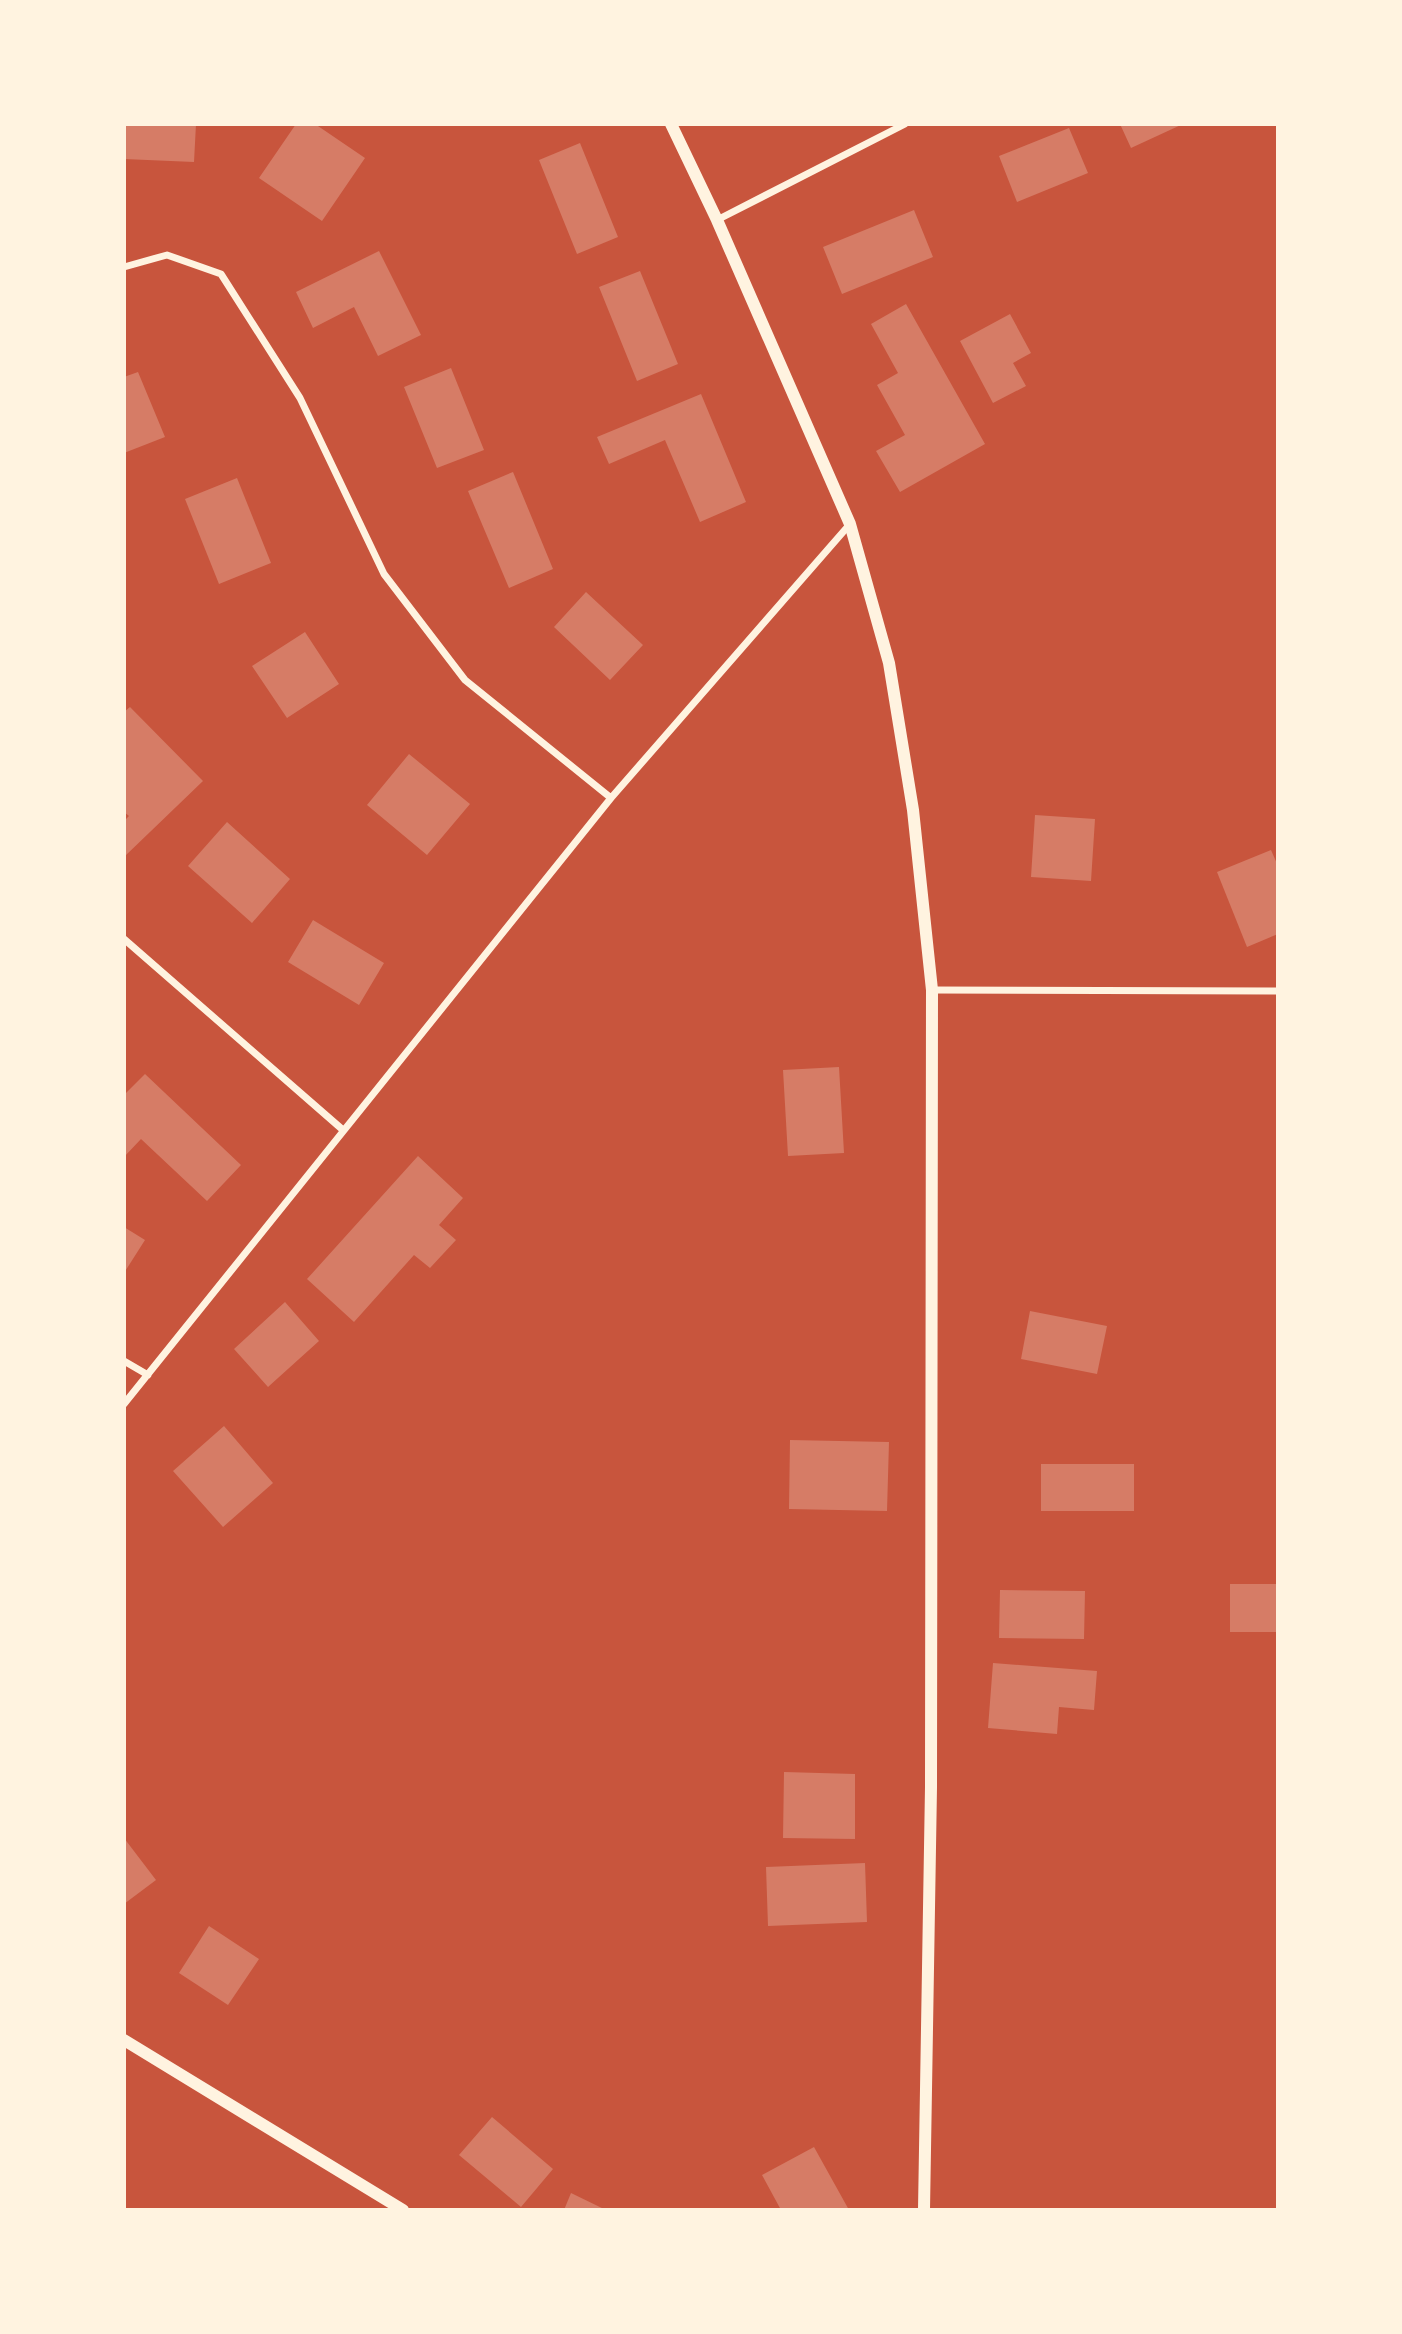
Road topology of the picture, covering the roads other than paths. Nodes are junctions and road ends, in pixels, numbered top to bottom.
1 (671, 124) edge
2 (905, 124) edge
3 (717, 220) junction
4 (124, 267) edge
5 (850, 524) junction
6 (611, 798) junction
7 (124, 939) edge
8 (933, 990) junction
9 (1278, 990) edge
10 (343, 1130) junction
11 (124, 1361) edge
12 (148, 1375) junction
13 (124, 1404) edge
14 (124, 2040) edge
15 (403, 2210) edge
16 (924, 2210) edge

1 - 3 street
2 - 3 street
3 - 5 street
4 - 6 street
5 - 6 street
5 - 8 street
6 - 10 street
7 - 10 street
8 - 9 street
8 - 16 street
10 - 12 street
11 - 12 street
12 - 13 street
14 - 15 street

